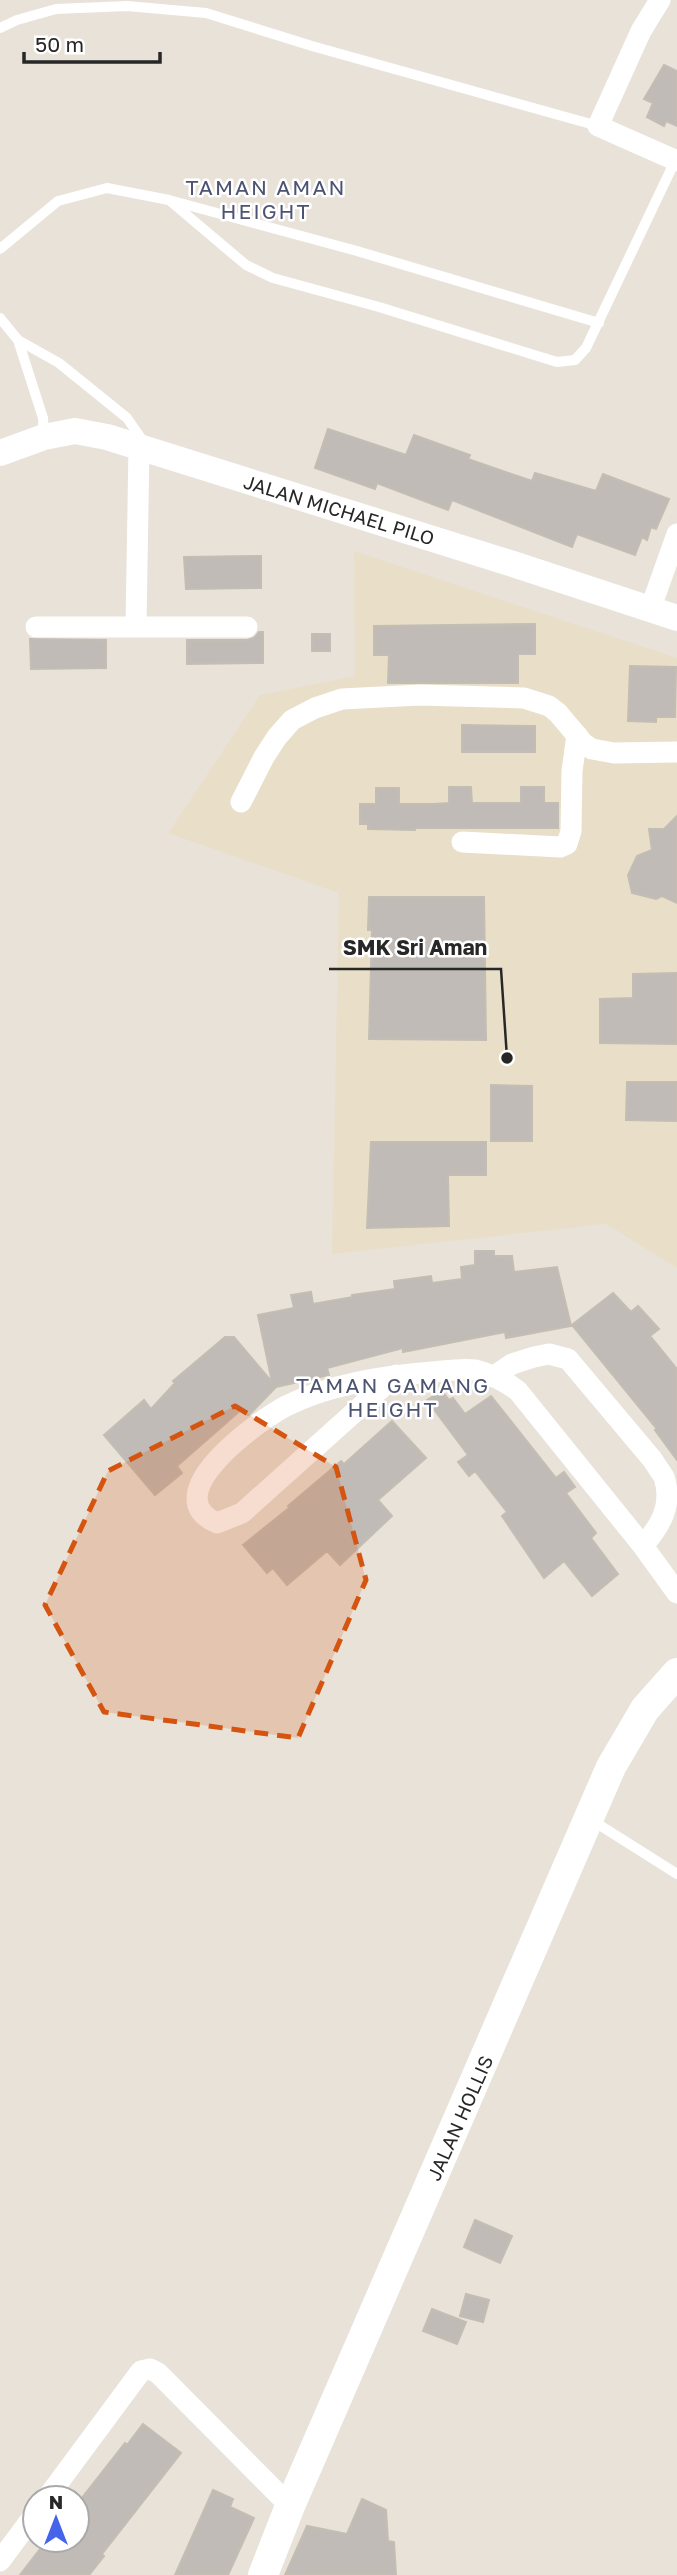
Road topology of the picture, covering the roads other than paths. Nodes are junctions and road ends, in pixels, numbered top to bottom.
1 (660, 0) edge
2 (0, 28) edge
3 (598, 126) junction
4 (676, 161) edge
5 (169, 200) junction
6 (0, 249) edge
7 (0, 318) edge
8 (599, 323) junction
9 (18, 340) junction
10 (44, 437) junction
11 (144, 448) junction
12 (0, 453) edge
13 (677, 534) edge
14 (650, 610) junction
15 (677, 618) edge
16 (136, 626) junction
17 (36, 627) dead end
18 (247, 627) dead end
19 (577, 736) junction
20 (677, 752) edge
21 (241, 803) dead end
22 (462, 842) dead end
23 (396, 1375) junction
24 (494, 1377) junction
25 (643, 1546) junction
26 (677, 1593) edge
27 (677, 1673) edge
28 (590, 1819) junction
29 (677, 1874) edge
30 (57, 2484) edge
31 (290, 2505) junction
32 (21, 2533) edge
33 (0, 2561) edge
34 (263, 2575) edge

1 - 3 street
2 - 3 lane
3 - 4 street
4 - 8 lane
5 - 6 lane
5 - 8 lane
5 - 8 lane
7 - 9 lane
9 - 10 lane
9 - 11 lane
10 - 11 street, JALAN MICHAEL PILO
10 - 12 street, JALAN MICHAEL PILO
11 - 14 street, JALAN MICHAEL PILO
11 - 16 street
13 - 14 street
14 - 15 street, JALAN MICHAEL PILO
16 - 17 street
16 - 18 street
19 - 20 street
19 - 21 street
19 - 22 street
23 - 23 street
23 - 24 street
24 - 25 street
24 - 25 street
25 - 26 street
27 - 28 main road, JALAN HOLLIS
28 - 29 lane
28 - 31 main road, JALAN HOLLIS
30 - 31 street
31 - 34 main road, JALAN HOLLIS
32 - 33 street

